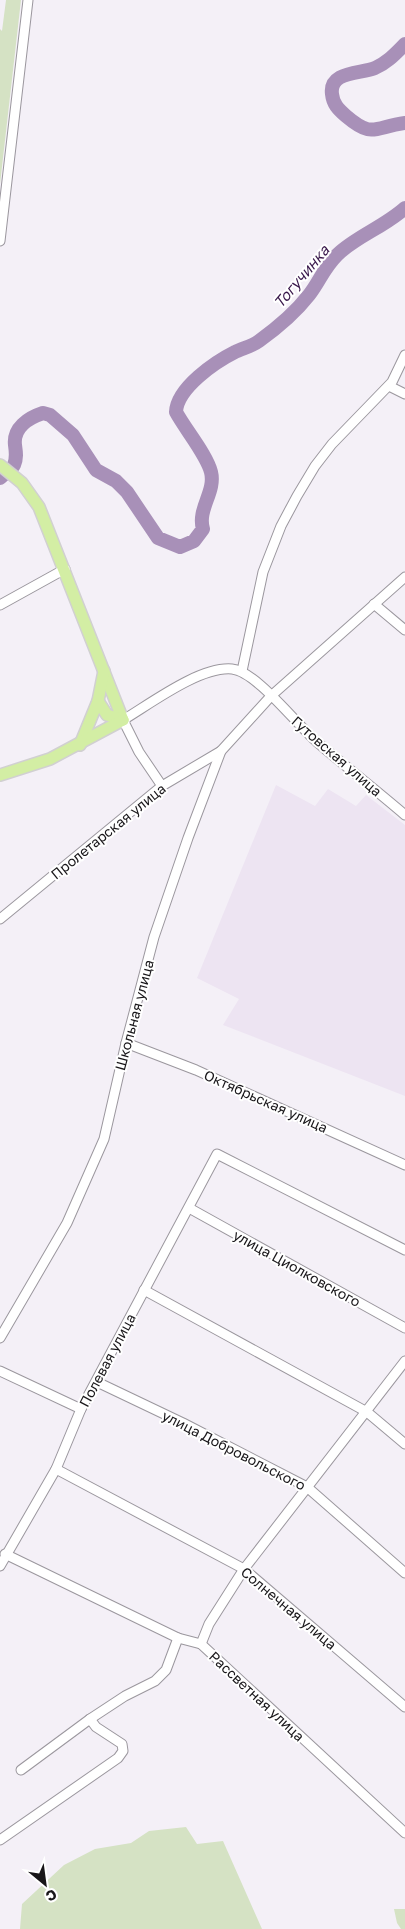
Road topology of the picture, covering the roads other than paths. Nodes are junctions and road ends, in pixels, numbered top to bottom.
1 (28, 0) edge
2 (0, 241) edge
3 (405, 356) edge
4 (389, 386) junction
5 (405, 394) edge
6 (0, 465) edge
7 (65, 569) junction
8 (405, 577) edge
9 (374, 604) junction
10 (0, 605) edge
11 (405, 630) edge
12 (104, 671) junction
13 (242, 671) junction
14 (271, 696) junction
15 (98, 701) junction
16 (123, 720) junction
17 (80, 745) junction
18 (221, 751) junction
19 (0, 774) edge
20 (162, 786) junction
21 (405, 815) edge
22 (0, 919) edge
23 (126, 1043) junction
24 (405, 1165) edge
25 (189, 1208) junction
26 (405, 1250) edge
27 (144, 1290) junction
28 (405, 1328) edge
29 (0, 1338) edge
30 (405, 1361) edge
31 (0, 1371) edge
32 (97, 1382) junction
33 (81, 1408) junction
34 (367, 1412) junction
35 (405, 1444) edge
36 (56, 1469) junction
37 (307, 1487) junction
38 (5, 1554) junction
39 (0, 1566) edge
40 (244, 1568) junction
41 (405, 1573) edge
42 (178, 1638) junction
43 (201, 1644) junction
44 (405, 1707) edge
45 (90, 1719) junction
46 (21, 1770) dead end
47 (405, 1833) edge
48 (0, 1840) edge

1 - 2 street
3 - 4 street
4 - 5 street
4 - 13 street
6 - 7 main road
7 - 10 street
7 - 12 main road
8 - 9 street
9 - 11 street
9 - 14 street
12 - 15 main road
12 - 16 main road
13 - 14 street, Гутовская улица
13 - 16 street
14 - 18 street, Школьная улица
14 - 21 street, Гутовская улица
15 - 16 main road
15 - 17 main road
16 - 17 main road
16 - 20 street
17 - 19 main road
18 - 20 street, Пролетарская улица
18 - 23 street, Школьная улица
20 - 22 street, Пролетарская улица
23 - 24 street, Октябрьская улица
23 - 29 street, Школьная улица
25 - 26 street, Полевая улица
25 - 27 street, Полевая улица
25 - 28 street, улица Циолковского
27 - 32 street, Полевая улица
27 - 34 street
30 - 34 street
31 - 33 street
32 - 33 street, Полевая улица
32 - 37 street, улица Добровольского
33 - 36 street, Полевая улица
34 - 35 street
34 - 37 street
36 - 38 street, Полевая улица
36 - 40 street, Солнечная улица
37 - 40 street
37 - 41 street, улица Добровольского
38 - 39 street, Полевая улица
38 - 42 street, Рассветная улица
40 - 43 street
40 - 44 street, Солнечная улица
42 - 43 street, Рассветная улица
42 - 45 street
43 - 47 street, Рассветная улица
45 - 46 street
45 - 48 street

